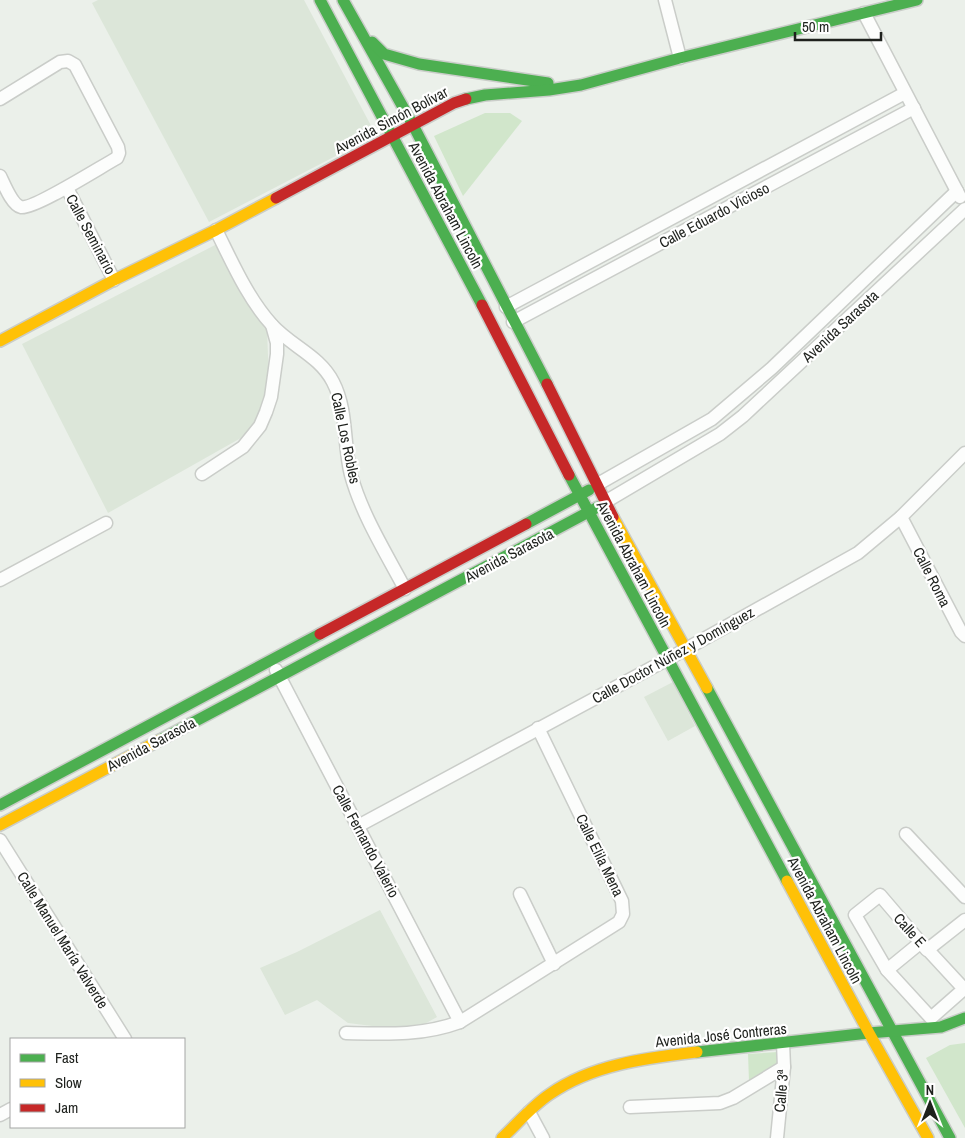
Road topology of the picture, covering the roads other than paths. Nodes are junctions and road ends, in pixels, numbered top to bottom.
1 (320, 0) edge
2 (343, 0) edge
3 (665, 0) edge
4 (917, 0) edge
5 (864, 13) junction
6 (362, 30) junction
7 (680, 58) junction
8 (581, 86) junction
9 (905, 93) junction
10 (0, 100) edge
11 (914, 108) junction
12 (413, 125) junction
13 (394, 136) junction
14 (0, 176) edge
15 (67, 188) junction
16 (957, 191) junction
17 (965, 207) edge
18 (664, 224) junction
19 (216, 230) junction
20 (673, 238) junction
21 (876, 269) junction
22 (114, 280) junction
23 (888, 281) junction
24 (506, 307) junction
25 (489, 318) junction
26 (513, 322) junction
27 (272, 325) junction
28 (496, 332) junction
29 (0, 340) edge
30 (772, 368) junction
31 (783, 379) junction
32 (965, 452) edge
33 (202, 474) dead end
34 (598, 484) junction
35 (580, 496) junction
36 (606, 502) junction
37 (588, 513) junction
38 (900, 517) junction
39 (106, 523) dead end
40 (0, 580) edge
41 (405, 588) junction
42 (965, 636) edge
43 (686, 649) junction
44 (668, 659) junction
45 (272, 661) junction
46 (280, 676) junction
47 (182, 708) junction
48 (190, 723) junction
49 (538, 728) junction
50 (0, 805) edge
51 (0, 825) edge
52 (358, 826) junction
53 (906, 834) dead end
54 (0, 840) edge
55 (520, 894) dead end
56 (965, 897) edge
57 (965, 920) edge
58 (924, 946) junction
59 (554, 964) junction
60 (887, 970) junction
61 (965, 1018) edge
62 (460, 1022) junction
63 (893, 1032) junction
64 (346, 1033) dead end
65 (869, 1033) junction
66 (124, 1038) edge
67 (783, 1043) junction
68 (784, 1067) junction
69 (630, 1107) dead end
70 (529, 1112) junction
71 (502, 1138) edge
72 (543, 1138) edge
73 (777, 1138) edge
74 (928, 1138) edge
75 (950, 1138) edge

1 - 13 main road, Avenida Abraham Lincoln
2 - 6 main road, Avenida Abraham Lincoln
3 - 7 street
4 - 5 main road, Avenida Simón Bolívar
5 - 7 main road, Avenida Simón Bolívar
5 - 9 street
6 - 8 main road
6 - 12 main road, Avenida Abraham Lincoln
7 - 8 main road, Avenida Simón Bolívar
8 - 12 main road, Avenida Simón Bolívar
9 - 11 street
9 - 18 street, Calle Eduardo Vicioso
10 - 15 street
11 - 16 street
11 - 20 street, Calle Eduardo Vicioso
12 - 13 main road, Avenida Simón Bolívar
12 - 24 main road, Avenida Abraham Lincoln
13 - 19 main road, Avenida Simón Bolívar
13 - 25 main road, Avenida Abraham Lincoln
14 - 15 street
15 - 22 street, Calle Seminario
16 - 17 street
16 - 21 street, Avenida Sarasota
17 - 23 street, Avenida Sarasota
18 - 20 street
18 - 24 street, Calle Eduardo Vicioso
19 - 22 main road, Avenida Simón Bolívar
19 - 27 street, Calle Los Robles
20 - 26 street, Calle Eduardo Vicioso
21 - 23 street
21 - 30 street, Avenida Sarasota
22 - 29 main road, Avenida Simón Bolívar
23 - 31 street, Avenida Sarasota
24 - 25 main road
24 - 26 main road, Avenida Abraham Lincoln
25 - 28 main road, Avenida Abraham Lincoln
26 - 28 main road
26 - 34 main road, Avenida Abraham Lincoln
27 - 33 street
27 - 41 street, Calle Los Robles
28 - 35 main road, Avenida Abraham Lincoln
30 - 31 street
30 - 34 street, Avenida Sarasota
31 - 36 street, Avenida Sarasota
32 - 38 street, Calle Doctor Núñez y Domínguez
34 - 35 main road, Avenida Sarasota
34 - 36 main road, Avenida Abraham Lincoln
35 - 37 main road, Avenida Abraham Lincoln
35 - 41 main road, Avenida Sarasota
36 - 37 main road, Avenida Sarasota
36 - 43 main road, Avenida Abraham Lincoln
37 - 44 main road, Avenida Abraham Lincoln
37 - 46 main road, Avenida Sarasota
38 - 42 street, Calle Roma
38 - 43 street, Calle Doctor Núñez y Domínguez
39 - 40 street
41 - 45 main road, Avenida Sarasota
43 - 44 street, Calle Doctor Núñez y Domínguez
43 - 63 main road, Avenida Abraham Lincoln
44 - 49 street, Calle Doctor Núñez y Domínguez
44 - 65 main road, Avenida Abraham Lincoln
45 - 46 street, Calle Fernando Valerio
45 - 47 main road, Avenida Sarasota
46 - 48 main road, Avenida Sarasota
46 - 52 street, Calle Fernando Valerio
47 - 48 main road
47 - 50 main road, Avenida Sarasota
48 - 51 main road, Avenida Sarasota
49 - 52 street, Calle Doctor Núñez y Domínguez
49 - 59 street, Calle Elila Mena
52 - 62 street, Calle Fernando Valerio
53 - 56 street
54 - 66 street, Calle Manuel María Valverde
55 - 59 street
57 - 58 street, Calle E
58 - 60 street
58 - 60 street, Calle E
58 - 60 street
59 - 62 street, Calle Elila Mena
61 - 63 main road, Avenida José Contreras
62 - 64 street, Calle Elila Mena
63 - 65 main road, Avenida José Contreras
63 - 75 main road, Avenida Abraham Lincoln
65 - 67 main road, Avenida José Contreras
65 - 74 main road, Avenida Abraham Lincoln
67 - 68 street, Calle 3ª
67 - 70 main road, Avenida José Contreras
68 - 69 street
68 - 73 street, Calle 3ª
70 - 71 main road, Avenida José Contreras
70 - 72 street

